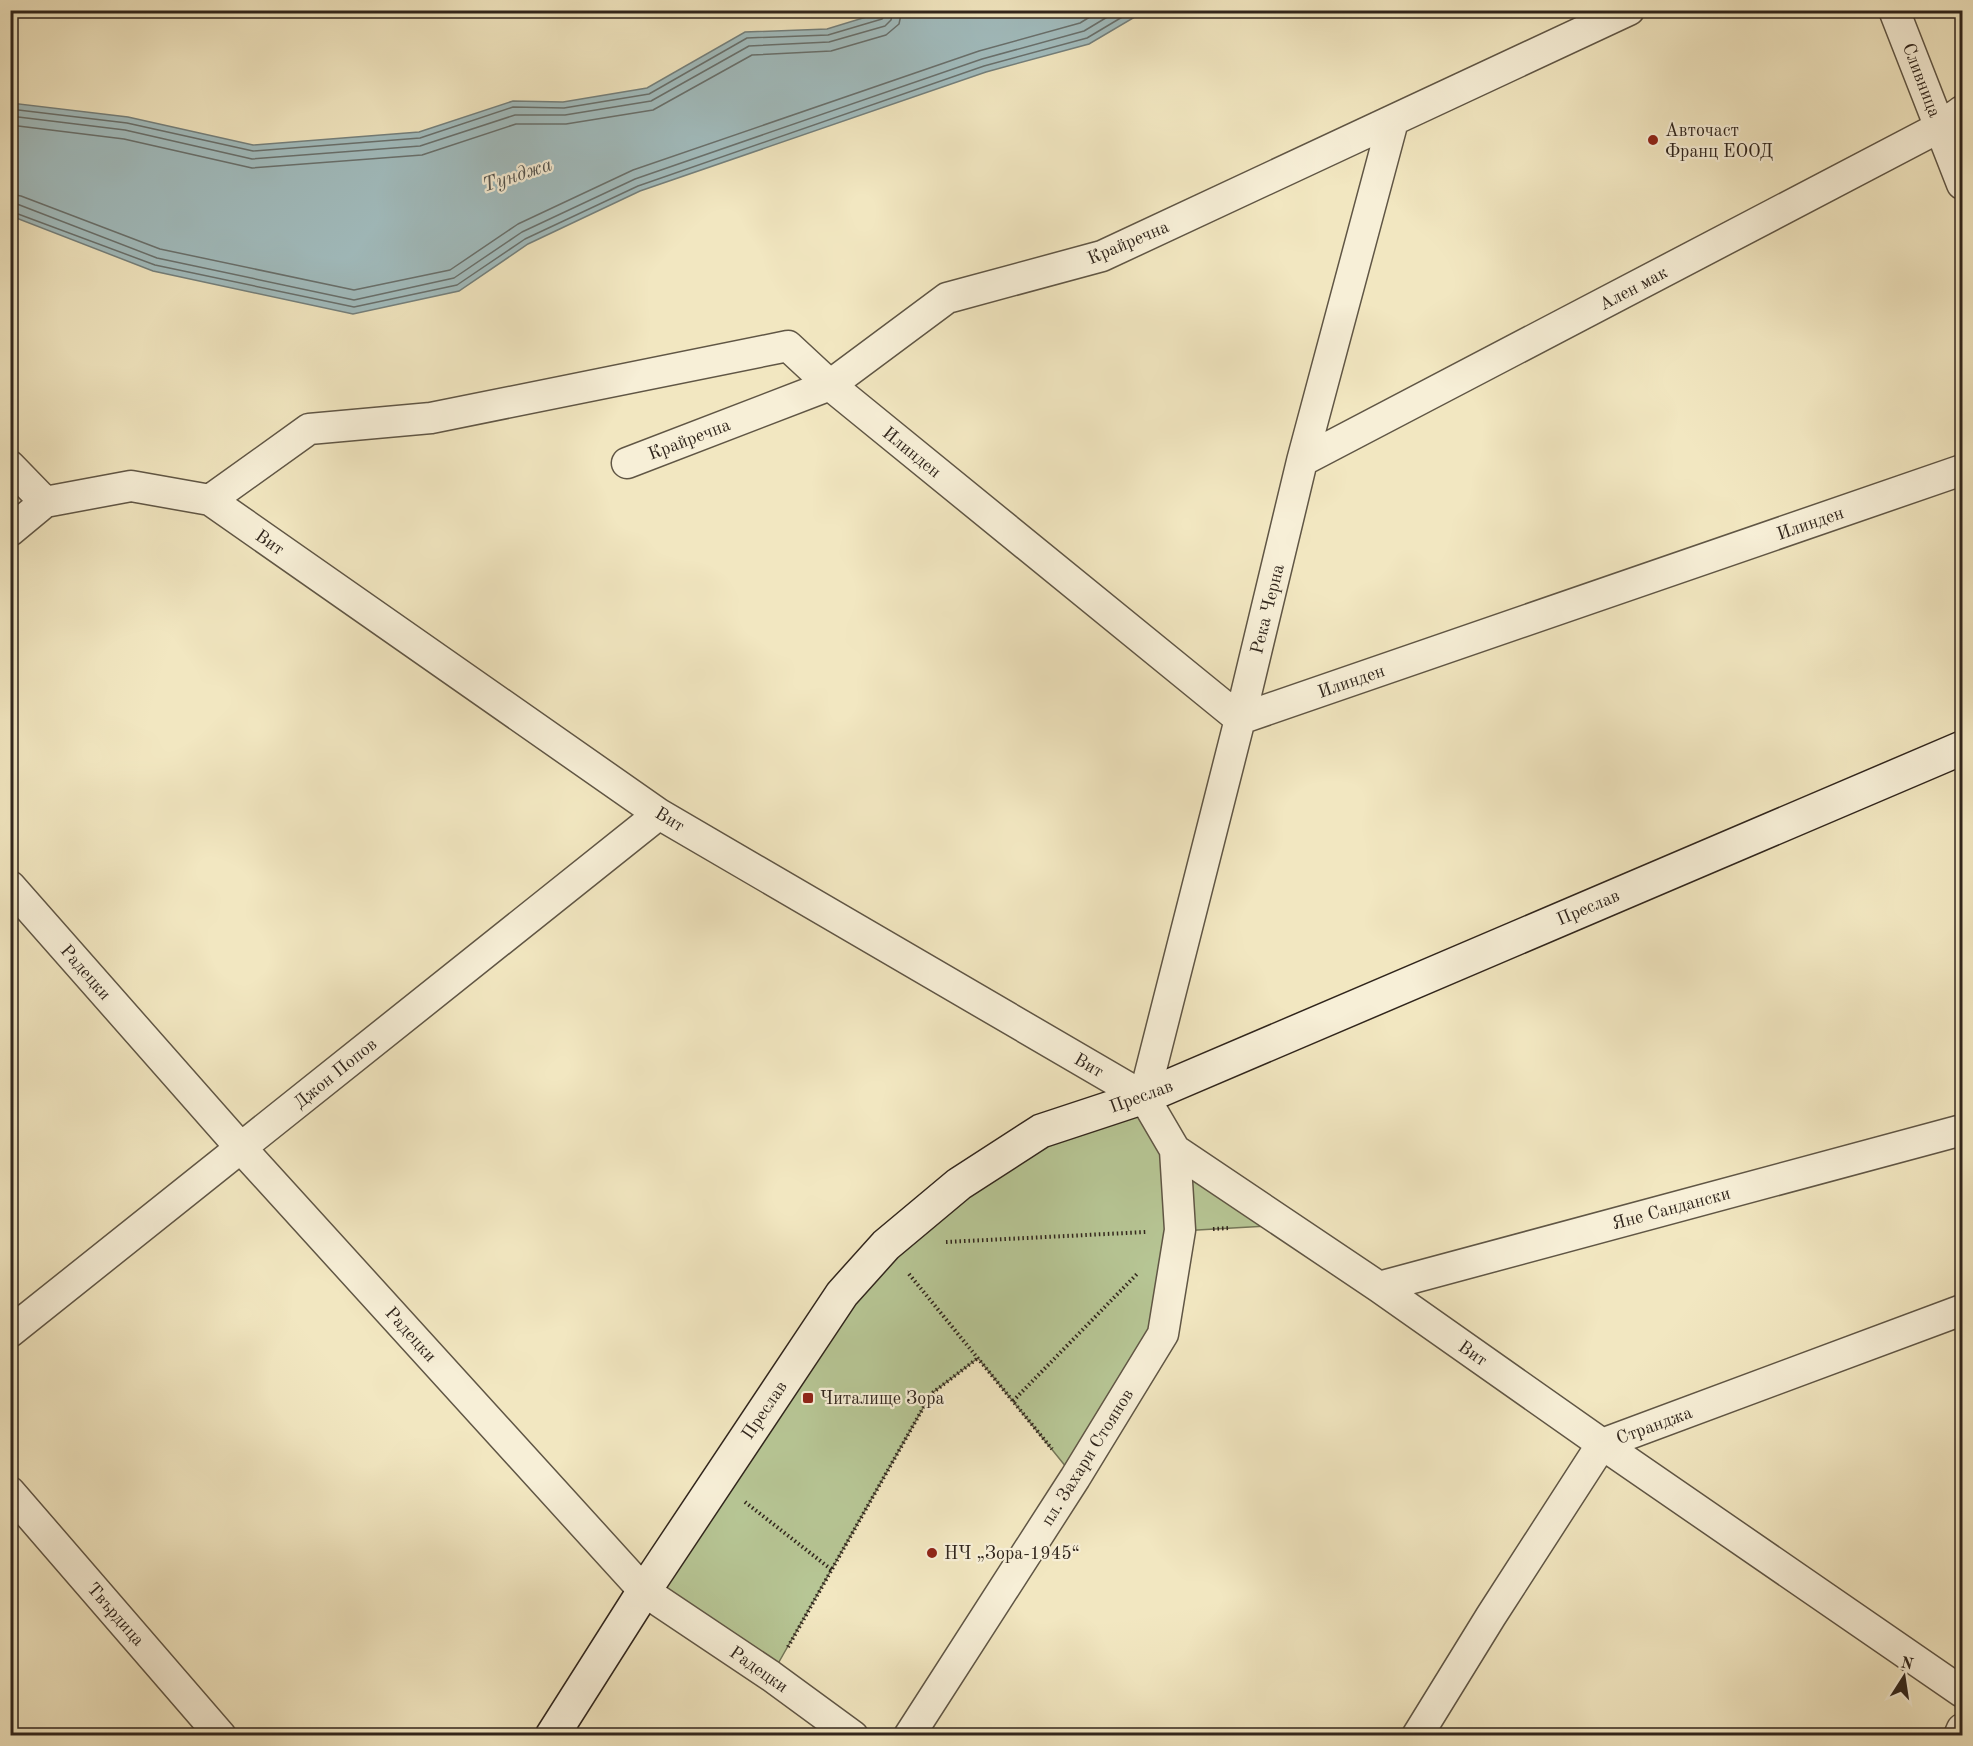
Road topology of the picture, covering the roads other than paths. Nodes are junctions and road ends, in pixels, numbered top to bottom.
1 (1629, 10) edge
2 (1894, 10) edge
3 (1951, 119) edge
4 (1393, 122) junction
5 (1962, 184) edge
6 (830, 385) junction
7 (1302, 461) junction
8 (627, 463) dead end
9 (10, 466) edge
10 (1962, 470) edge
11 (210, 500) junction
12 (45, 502) junction
13 (10, 531) edge
14 (1240, 719) junction
15 (1962, 748) edge
16 (659, 814) junction
17 (10, 886) edge
18 (1144, 1097) junction
19 (1962, 1130) edge
20 (241, 1148) junction
21 (1175, 1150) junction
22 (1379, 1287) junction
23 (1962, 1310) edge
24 (10, 1332) edge
25 (1602, 1444) junction
26 (10, 1492) edge
27 (644, 1591) junction
28 (1962, 1692) edge
29 (1962, 1729) edge
30 (221, 1736) edge
31 (552, 1736) edge
32 (853, 1736) edge
33 (909, 1736) edge
34 (1417, 1736) edge
35 (1959, 1736) edge

1 - 4 street, Крайречна
2 - 3 street, Сливница
3 - 5 street, Сливница
3 - 7 street, Ален мак
4 - 6 street, Крайречна
4 - 7 street, Река Черна
6 - 8 street, Крайречна
6 - 11 street, Илинден
6 - 14 street, Илинден
7 - 14 street, Река Черна
9 - 12 street
10 - 14 street, Илинден
11 - 12 street
11 - 16 street, Вит
12 - 13 street
14 - 18 street, Река Черна
15 - 18 main road, Преслав
16 - 18 street, Вит
16 - 20 street, Джон Попов
17 - 20 street, Радецки
18 - 21 street, Вит
18 - 27 main road, Преслав
19 - 22 street, Яне Сандански
20 - 24 street, Джон Попов
20 - 27 street, Радецки
21 - 22 street, Вит
21 - 33 street, пл. Захари Стоянов
22 - 25 street, Вит
23 - 25 street, Странджа
25 - 28 street, Вит
25 - 34 street, Странджа
26 - 30 street, Твърдица
27 - 31 main road, Преслав
27 - 32 street, Радецки
29 - 35 street

